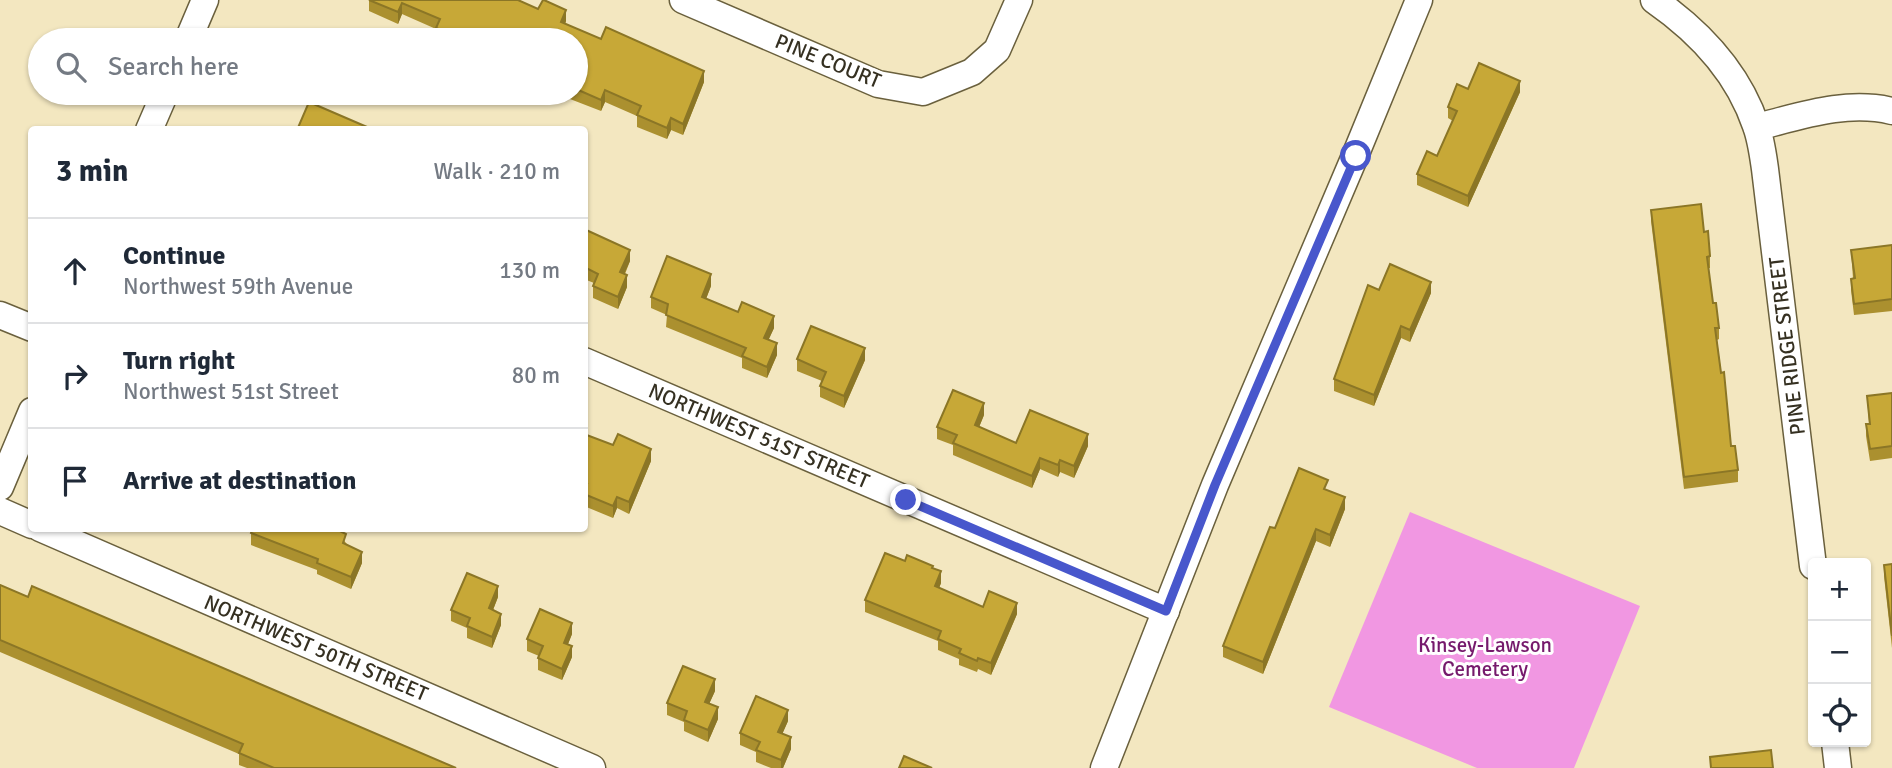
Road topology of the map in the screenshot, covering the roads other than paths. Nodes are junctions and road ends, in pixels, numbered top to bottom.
1 (205, 0) edge
2 (683, 0) edge
3 (1019, 0) edge
4 (1419, 0) edge
5 (1654, 0) edge
6 (193, 28) edge
7 (160, 105) edge
8 (1892, 111) edge
9 (151, 126) edge
10 (1757, 127) junction
11 (0, 315) edge
12 (28, 326) edge
13 (588, 363) edge
14 (28, 420) edge
15 (0, 487) edge
16 (0, 511) edge
17 (28, 523) edge
18 (49, 532) edge
19 (1812, 558) edge
20 (1166, 611) junction
21 (1836, 747) edge
22 (592, 768) edge
23 (1104, 768) edge
24 (1838, 768) edge

1 - 6 street
2 - 3 street, PINE COURT
4 - 20 street
5 - 10 street, PINE RIDGE STREET
7 - 9 street
8 - 10 street
10 - 19 street, PINE RIDGE STREET
11 - 12 street
13 - 20 street, NORTHWEST 51ST STREET
14 - 15 street
16 - 17 street
18 - 22 street, NORTHWEST 50TH STREET
20 - 23 street
21 - 24 street

